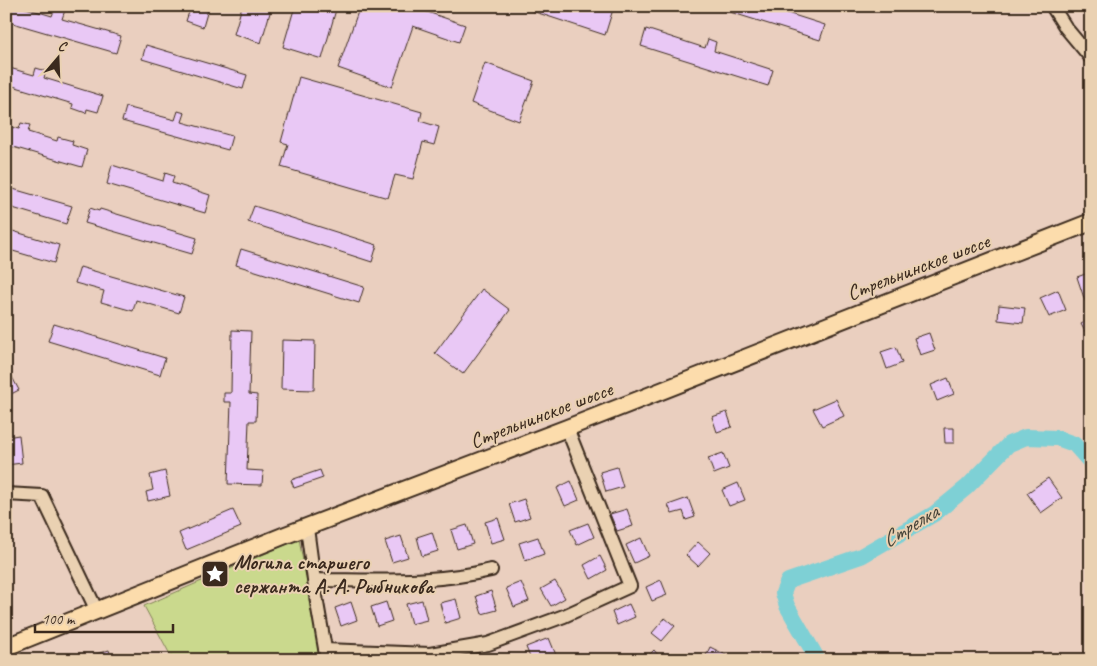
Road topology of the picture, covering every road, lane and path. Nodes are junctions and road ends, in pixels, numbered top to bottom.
1 (1052, 6) edge
2 (1091, 58) edge
3 (1091, 222) edge
4 (567, 428) junction
5 (6, 494) edge
6 (307, 528) junction
7 (491, 570) dead end
8 (314, 580) junction
9 (97, 611) junction
10 (6, 647) edge
11 (326, 655) edge

1 - 2 street
3 - 4 main road, Стрельнинское шоссе
4 - 6 main road, Стрельнинское шоссе
4 - 11 street
5 - 9 street
6 - 8 street
6 - 9 main road, Стрельнинское шоссе
7 - 8 street
8 - 11 street
9 - 10 main road, Стрельнинское шоссе

